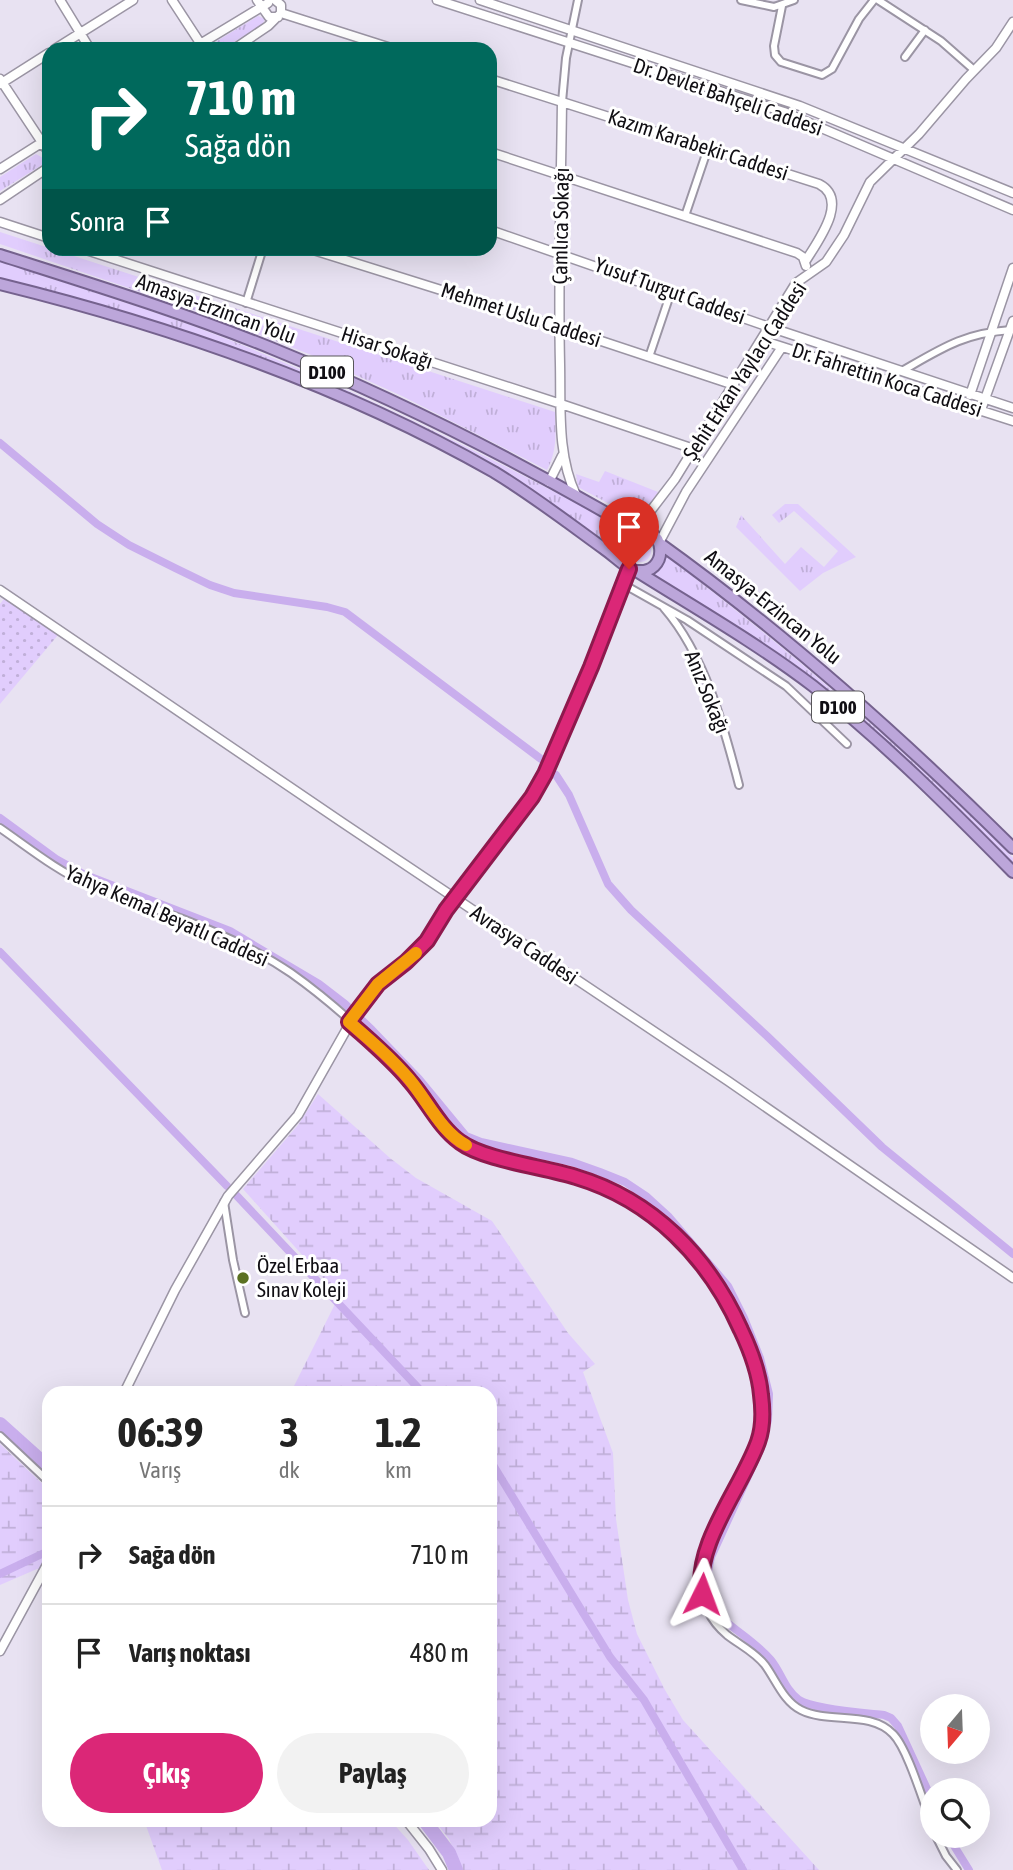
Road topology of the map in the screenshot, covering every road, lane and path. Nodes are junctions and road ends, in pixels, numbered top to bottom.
1 (60, 0) edge
2 (133, 0) edge
3 (172, 0) edge
4 (437, 0) edge
5 (480, 0) edge
6 (578, 0) edge
7 (741, 0) edge
8 (794, 0) edge
9 (876, 0) edge
10 (267, 4) edge
11 (782, 6) junction
12 (280, 15) junction
13 (1013, 22) edge
14 (572, 29) junction
15 (925, 30) junction
16 (80, 33) junction
17 (66, 42) edge
18 (86, 42) edge
19 (196, 42) edge
20 (207, 42) edge
21 (243, 42) edge
22 (371, 42) edge
23 (569, 43) junction
24 (42, 57) edge
25 (905, 57) dead end
26 (974, 70) junction
27 (497, 81) edge
28 (1, 82) edge
29 (562, 102) junction
30 (42, 137) edge
31 (42, 143) edge
32 (708, 148) junction
33 (904, 149) junction
34 (497, 154) edge
35 (892, 159) junction
36 (0, 169) edge
37 (42, 172) edge
38 (561, 175) junction
39 (1013, 193) edge
40 (0, 200) edge
41 (1013, 210) edge
42 (685, 216) junction
43 (0, 222) edge
44 (497, 232) edge
45 (42, 236) edge
46 (560, 253) junction
47 (0, 255) edge
48 (104, 256) edge
49 (261, 256) edge
50 (333, 256) edge
51 (805, 262) junction
52 (1013, 268) edge
53 (807, 275) junction
54 (0, 284) edge
55 (671, 292) junction
56 (246, 303) junction
57 (1013, 321) edge
58 (559, 327) junction
59 (769, 327) junction
60 (1012, 330) edge
61 (991, 331) junction
62 (761, 340) junction
63 (782, 346) junction
64 (649, 357) junction
65 (902, 371) junction
66 (734, 385) junction
67 (971, 393) junction
68 (986, 398) junction
69 (561, 404) junction
70 (966, 405) junction
71 (1013, 408) edge
72 (981, 411) junction
73 (1013, 421) edge
74 (694, 449) junction
75 (563, 453) junction
76 (549, 482) junction
77 (576, 496) junction
78 (636, 530) junction
79 (659, 543) junction
80 (630, 567) junction
81 (623, 584) junction
82 (0, 590) edge
83 (661, 605) junction
84 (847, 744) dead end
85 (739, 785) dead end
86 (0, 828) edge
87 (1013, 848) edge
88 (1013, 872) edge
89 (455, 898) junction
90 (350, 1021) junction
91 (224, 1202) junction
92 (1013, 1278) edge
93 (245, 1313) dead end
94 (128, 1386) edge
95 (0, 1436) edge
96 (42, 1475) edge
97 (42, 1574) edge
98 (0, 1651) edge
99 (920, 1794) edge
100 (412, 1827) edge
101 (942, 1848) edge
102 (442, 1870) edge
103 (957, 1870) edge

1 - 16 street
2 - 16 street
3 - 19 street
4 - 23 street, Dr. Devlet Bahçeli Caddesi
5 - 14 street, Dr. Devlet Bahçeli Caddesi
6 - 14 street, Çamlıca Sokağı
7 - 11 street
8 - 11 street
9 - 11 street
9 - 15 street
10 - 12 street
10 - 12 street
10 - 20 street
12 - 21 street
12 - 22 street
13 - 26 street, Şehit Erkan Yaylacı Caddesi
14 - 23 street, Çamlıca Sokağı
14 - 33 street, Dr. Devlet Bahçeli Caddesi
15 - 25 street
15 - 26 street
16 - 17 street
16 - 18 street
23 - 29 street, Çamlıca Sokağı
23 - 35 street, Dr. Devlet Bahçeli Caddesi
24 - 28 street
26 - 33 street, Şehit Erkan Yaylacı Caddesi
27 - 29 street, Kazım Karabekir Caddesi
28 - 30 street
29 - 32 street, Kazım Karabekir Caddesi
29 - 38 street, Çamlıca Sokağı
31 - 36 street
32 - 42 street
32 - 51 street, Kazım Karabekir Caddesi
33 - 35 street, Şehit Erkan Yaylacı Caddesi
33 - 39 street, Dr. Devlet Bahçeli Caddesi
34 - 38 street
35 - 41 street, Dr. Devlet Bahçeli Caddesi
35 - 53 street, Şehit Erkan Yaylacı Caddesi
37 - 40 street
38 - 42 street
38 - 46 street, Çamlıca Sokağı
42 - 51 street
43 - 45 street
44 - 46 street, Yusuf Turgut Caddesi
46 - 55 street, Yusuf Turgut Caddesi
46 - 58 street, Çamlıca Sokağı
47 - 76 highway, Amasya-Erzincan Yolu / D100
48 - 56 street, Hisar Sokağı
49 - 56 street
50 - 58 street, Mehmet Uslu Caddesi
51 - 53 street
52 - 61 street
53 - 59 street, Şehit Erkan Yaylacı Caddesi
54 - 80 highway, Amasya-Erzincan Yolu / D100
55 - 59 street, Yusuf Turgut Caddesi
55 - 64 street
56 - 69 street, Hisar Sokağı
57 - 60 street
58 - 64 street, Mehmet Uslu Caddesi
58 - 69 street, Çamlıca Sokağı
59 - 62 street, Şehit Erkan Yaylacı Caddesi
59 - 65 street, Dr. Fahrettin Koca Caddesi
60 - 61 street
60 - 68 street
61 - 65 street
61 - 67 street
62 - 63 street, Dr. Fahrettin Koca Caddesi
62 - 66 street, Şehit Erkan Yaylacı Caddesi
63 - 70 street, Dr. Fahrettin Koca Caddesi
63 - 79 street, Şehit Erkan Yaylacı Caddesi
64 - 66 street, Mehmet Uslu Caddesi
65 - 67 street, Dr. Fahrettin Koca Caddesi
66 - 74 street, Şehit Erkan Yaylacı Caddesi
67 - 68 street, Dr. Fahrettin Koca Caddesi
67 - 70 street
68 - 71 street, Dr. Fahrettin Koca Caddesi
68 - 72 street
69 - 74 street, Hisar Sokağı
69 - 75 street, Çamlıca Sokağı
70 - 72 street, Dr. Fahrettin Koca Caddesi
72 - 73 street, Dr. Fahrettin Koca Caddesi
74 - 78 street, Şehit Erkan Yaylacı Caddesi
75 - 76 street, Çamlıca Sokağı
75 - 77 street, Çamlıca Sokağı
76 - 77 highway, Amasya-Erzincan Yolu / D100
77 - 78 highway, Amasya-Erzincan Yolu / D100
78 - 79 highway
78 - 80 highway
79 - 80 highway
79 - 87 highway, Amasya-Erzincan Yolu / D100
80 - 81 street
80 - 88 highway, Amasya-Erzincan Yolu / D100
81 - 83 street
81 - 89 street
82 - 89 street, Avrasya Caddesi
83 - 84 street
83 - 85 street, Anız Sokağı
86 - 90 street, Yahya Kemal Beyatlı Caddesi
89 - 90 street
89 - 92 street, Avrasya Caddesi
90 - 91 street
90 - 99 street, Yahya Kemal Beyatlı Caddesi
91 - 93 street
91 - 94 street
95 - 96 street
97 - 98 street
100 - 102 street
101 - 103 street

